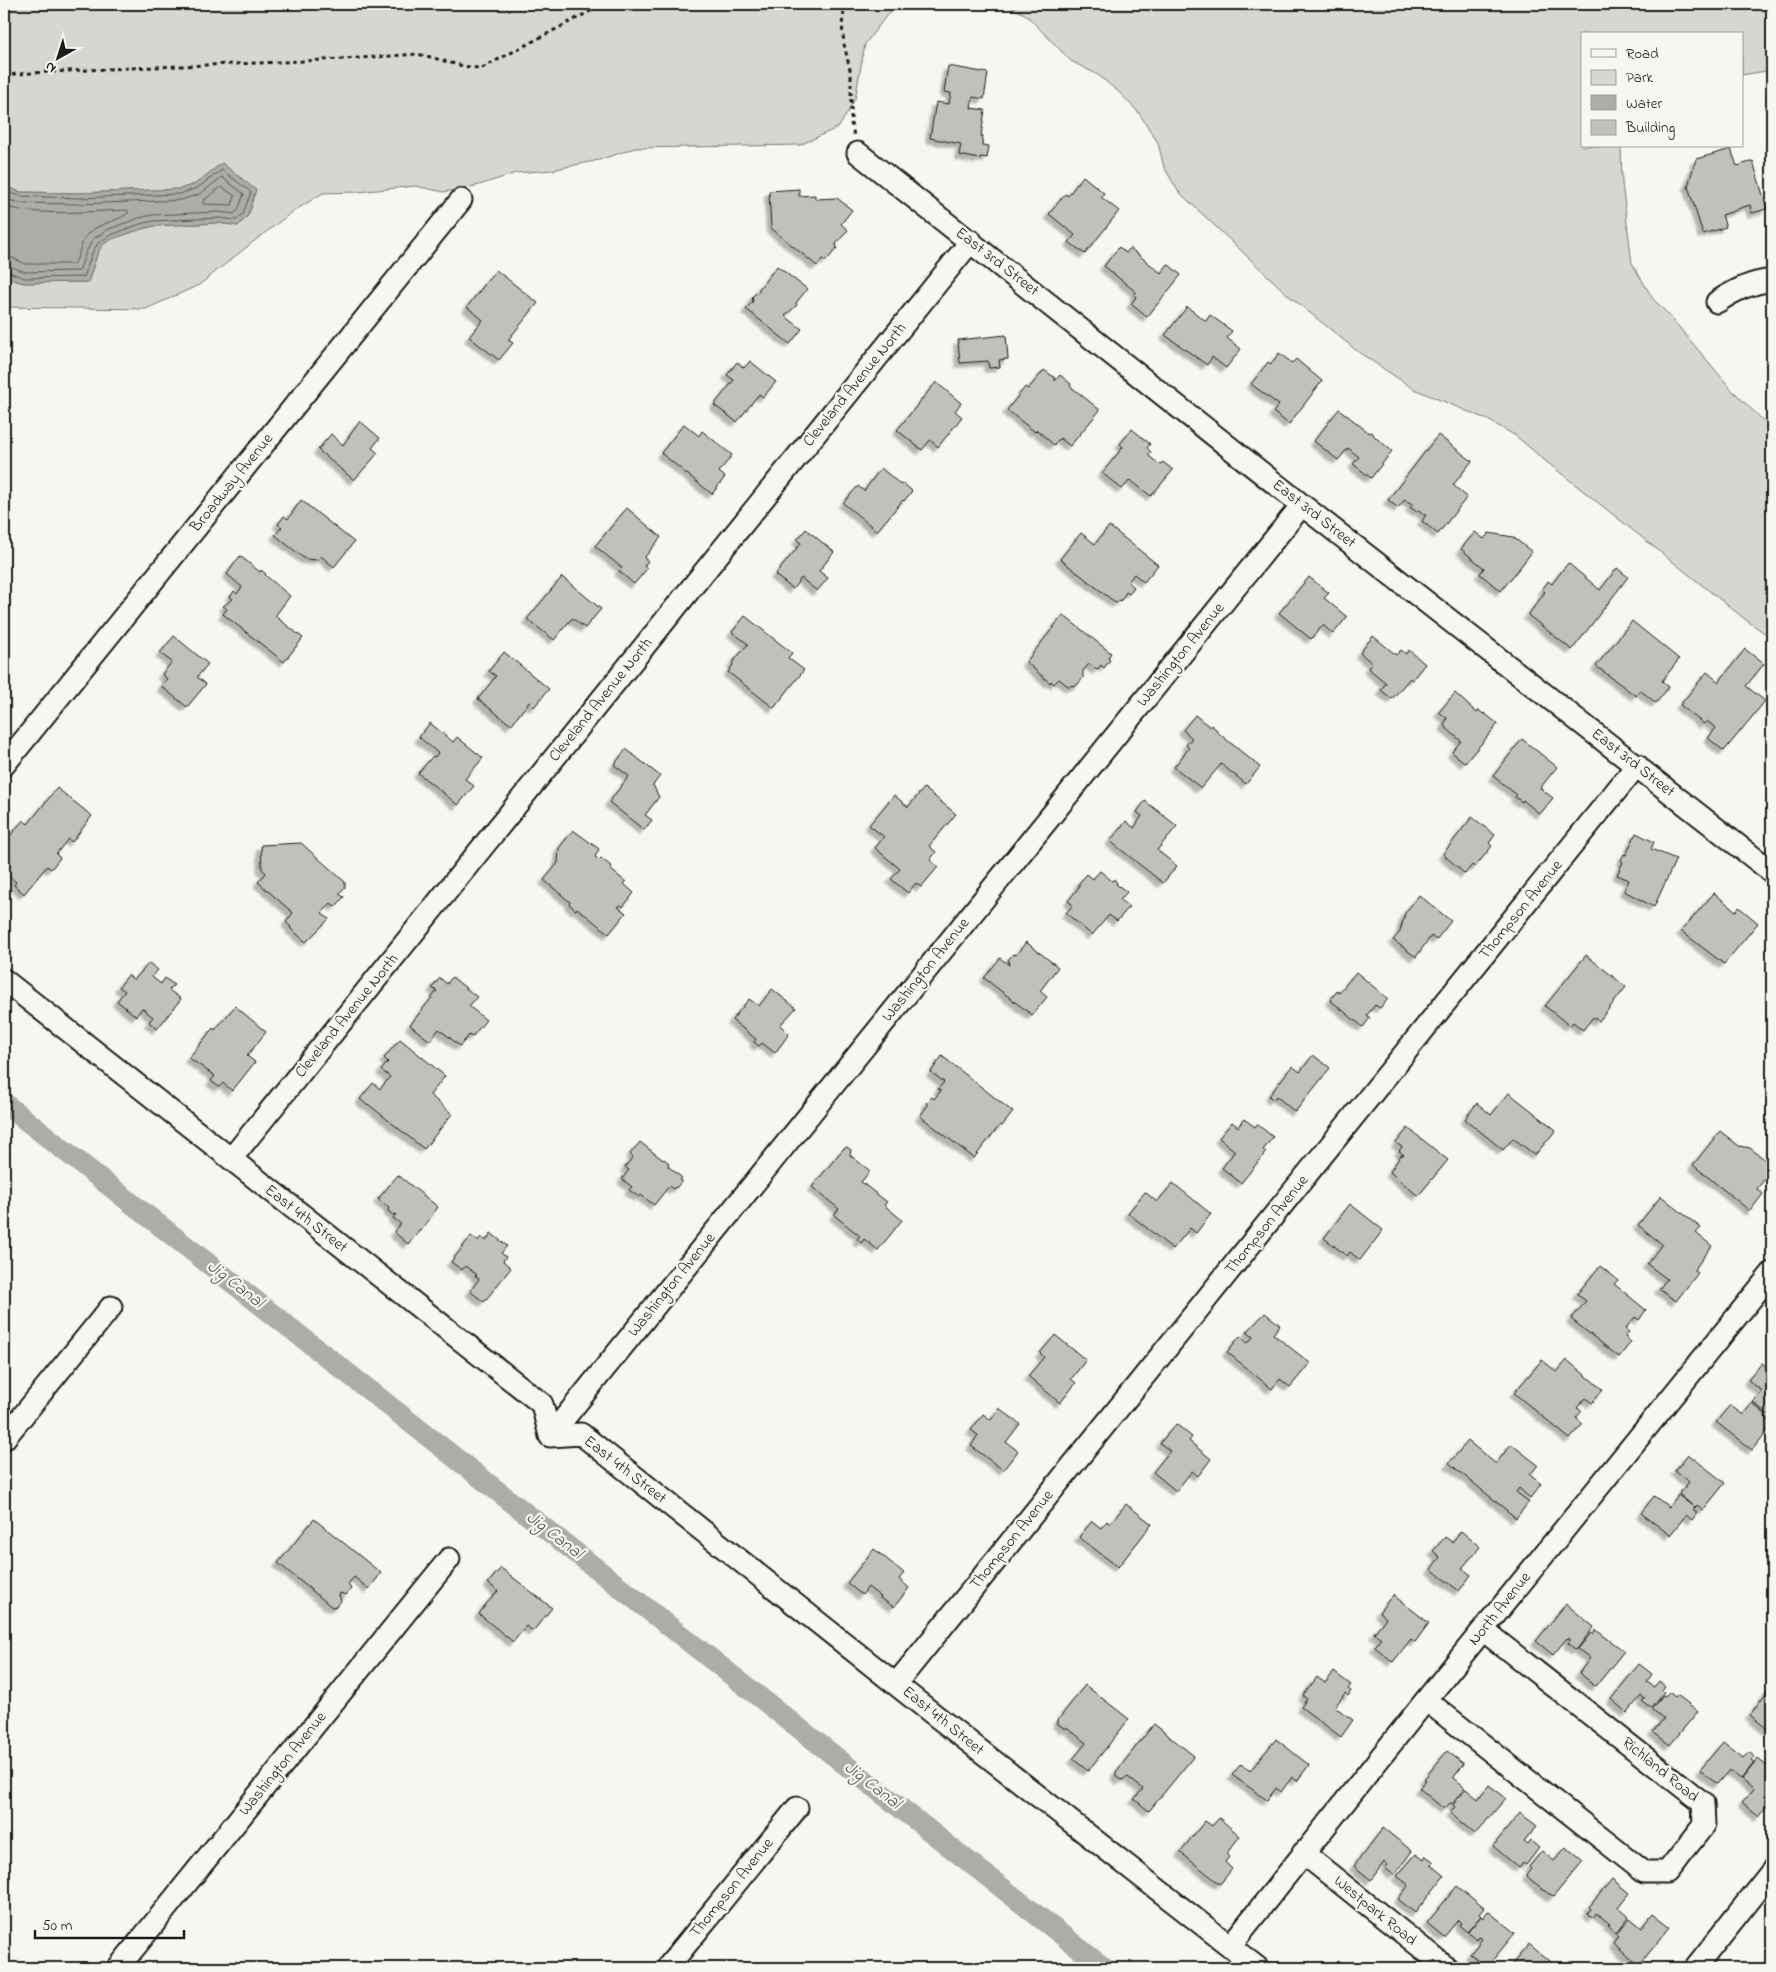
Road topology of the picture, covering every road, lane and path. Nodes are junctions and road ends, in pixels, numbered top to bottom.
1 (84, 4) edge
2 (113, 4) edge
3 (604, 4) edge
4 (845, 4) edge
5 (4, 75) edge
6 (858, 153) joint
7 (461, 200) dead end
8 (970, 241) junction
9 (1772, 280) edge
10 (1717, 302) dead end
11 (1302, 505) junction
12 (4, 765) edge
13 (1637, 765) junction
14 (1772, 872) edge
15 (4, 980) edge
16 (231, 1159) junction
17 (1772, 1273) edge
18 (111, 1307) dead end
19 (550, 1436) junction
20 (4, 1439) edge
21 (449, 1559) dead end
22 (1483, 1630) junction
23 (896, 1684) junction
24 (1426, 1700) junction
25 (797, 1808) dead end
26 (1303, 1853) junction
27 (1772, 1872) edge
28 (1230, 1946) junction
29 (118, 1968) edge
30 (667, 1968) edge
31 (1258, 1968) edge
32 (1447, 1968) edge
33 (1694, 1968) edge

1 - 2 path
3 - 5 path
4 - 6 path
6 - 8 street, East 3rd Street
7 - 12 street, Broadway Avenue
8 - 11 street, East 3rd Street
8 - 16 street, Cleveland Avenue North
9 - 10 street
11 - 13 street, East 3rd Street
11 - 19 street, Washington Avenue
13 - 14 street, East 3rd Street
13 - 23 street, Thompson Avenue
15 - 16 street, East 4th Street
16 - 19 street, East 4th Street
17 - 22 street, North Avenue
18 - 20 street
19 - 23 street, East 4th Street
21 - 29 street, Washington Avenue
22 - 24 street, North Avenue
22 - 24 street, Richland Road
23 - 28 street, East 4th Street
24 - 26 street, North Avenue
25 - 30 street, Thompson Avenue
26 - 28 street, North Avenue
26 - 32 street, Westpark Road
27 - 33 street
28 - 31 street, East 4th Street

